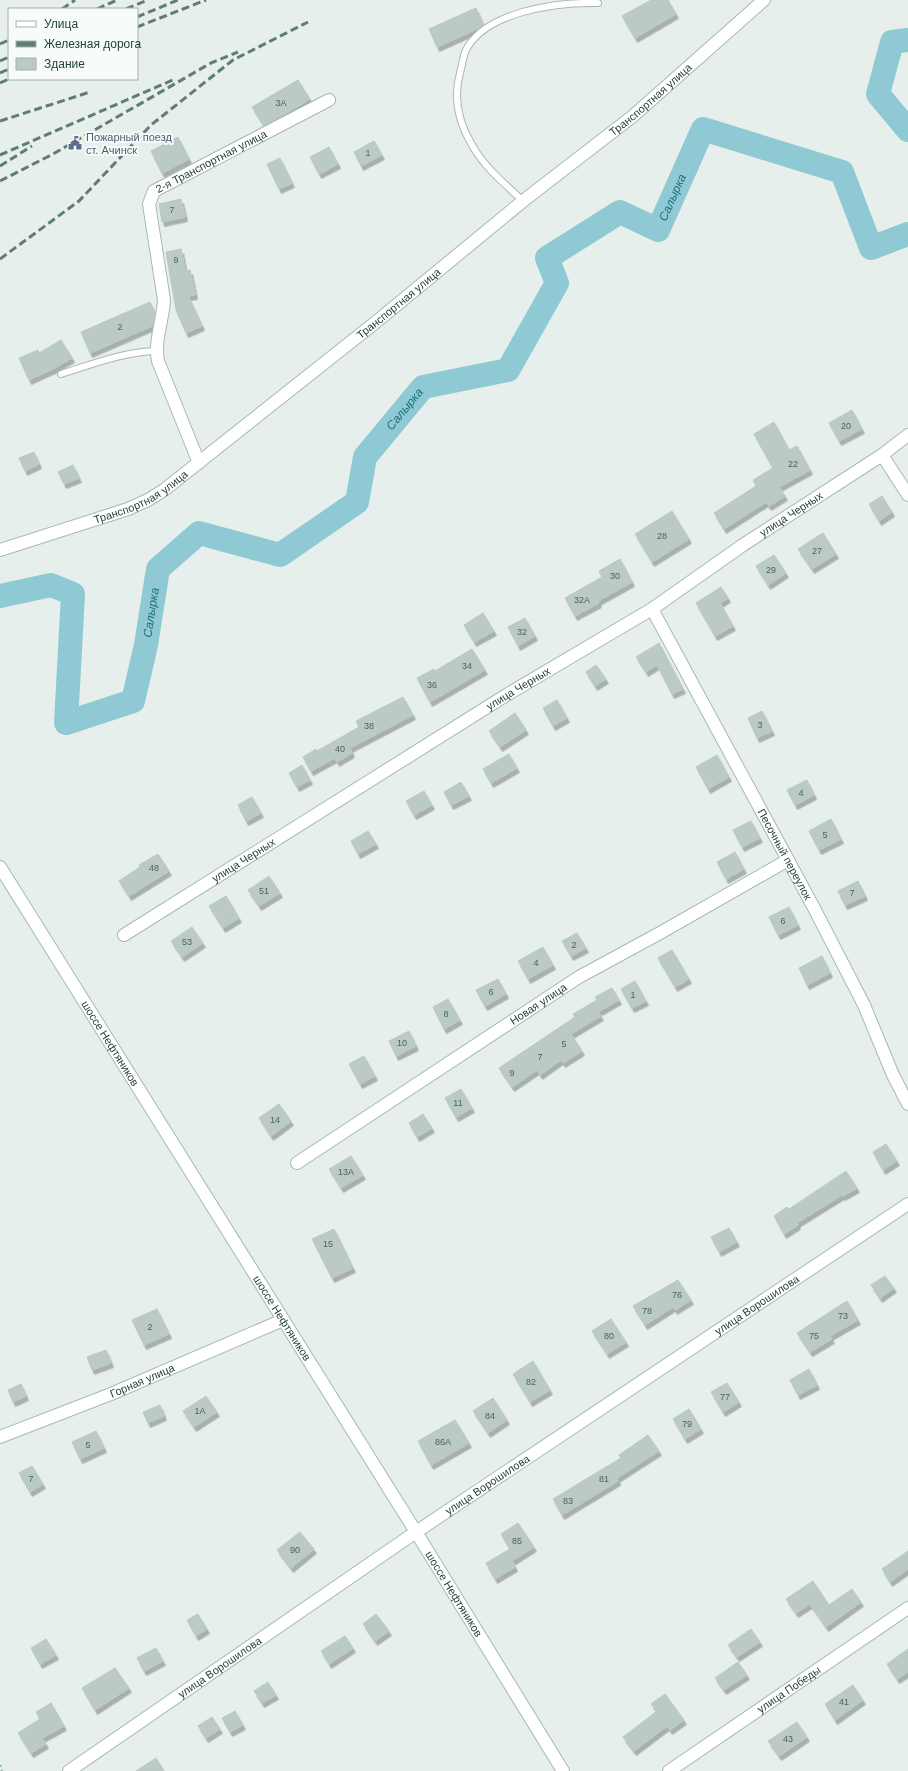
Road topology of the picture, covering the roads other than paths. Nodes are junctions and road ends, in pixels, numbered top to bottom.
1 (764, 0) edge
2 (598, 3) dead end
3 (329, 100) dead end
4 (523, 201) junction
5 (156, 351) junction
6 (61, 374) dead end
7 (908, 436) edge
8 (882, 455) junction
9 (199, 464) junction
10 (908, 495) edge
11 (0, 550) edge
12 (652, 609) junction
13 (788, 860) junction
14 (0, 867) edge
15 (124, 935) dead end
16 (908, 1104) edge
17 (297, 1163) dead end
18 (908, 1204) edge
19 (283, 1320) junction
20 (0, 1437) edge
21 (416, 1532) junction
22 (908, 1608) edge
23 (70, 1771) edge
24 (563, 1771) edge
25 (669, 1771) edge

1 - 4 street, Транспортная улица
2 - 4 lane
3 - 5 street, 2-я Транспортная улица
4 - 9 street, Транспортная улица
5 - 6 lane
5 - 9 street, 2-я Транспортная улица
7 - 8 street, улица Черных
8 - 10 street
8 - 12 street, улица Черных
9 - 11 street, Транспортная улица
12 - 13 street, Песочный переулок
12 - 15 street, улица Черных
13 - 16 street, Песочный переулок
13 - 17 street, Новая улица
14 - 19 street, шоссе Нефтяников
18 - 21 street, улица Ворошилова
19 - 20 street, Горная улица
19 - 21 street, шоссе Нефтяников
21 - 23 street, улица Ворошилова
21 - 24 street, шоссе Нефтяников
22 - 25 street, улица Победы

